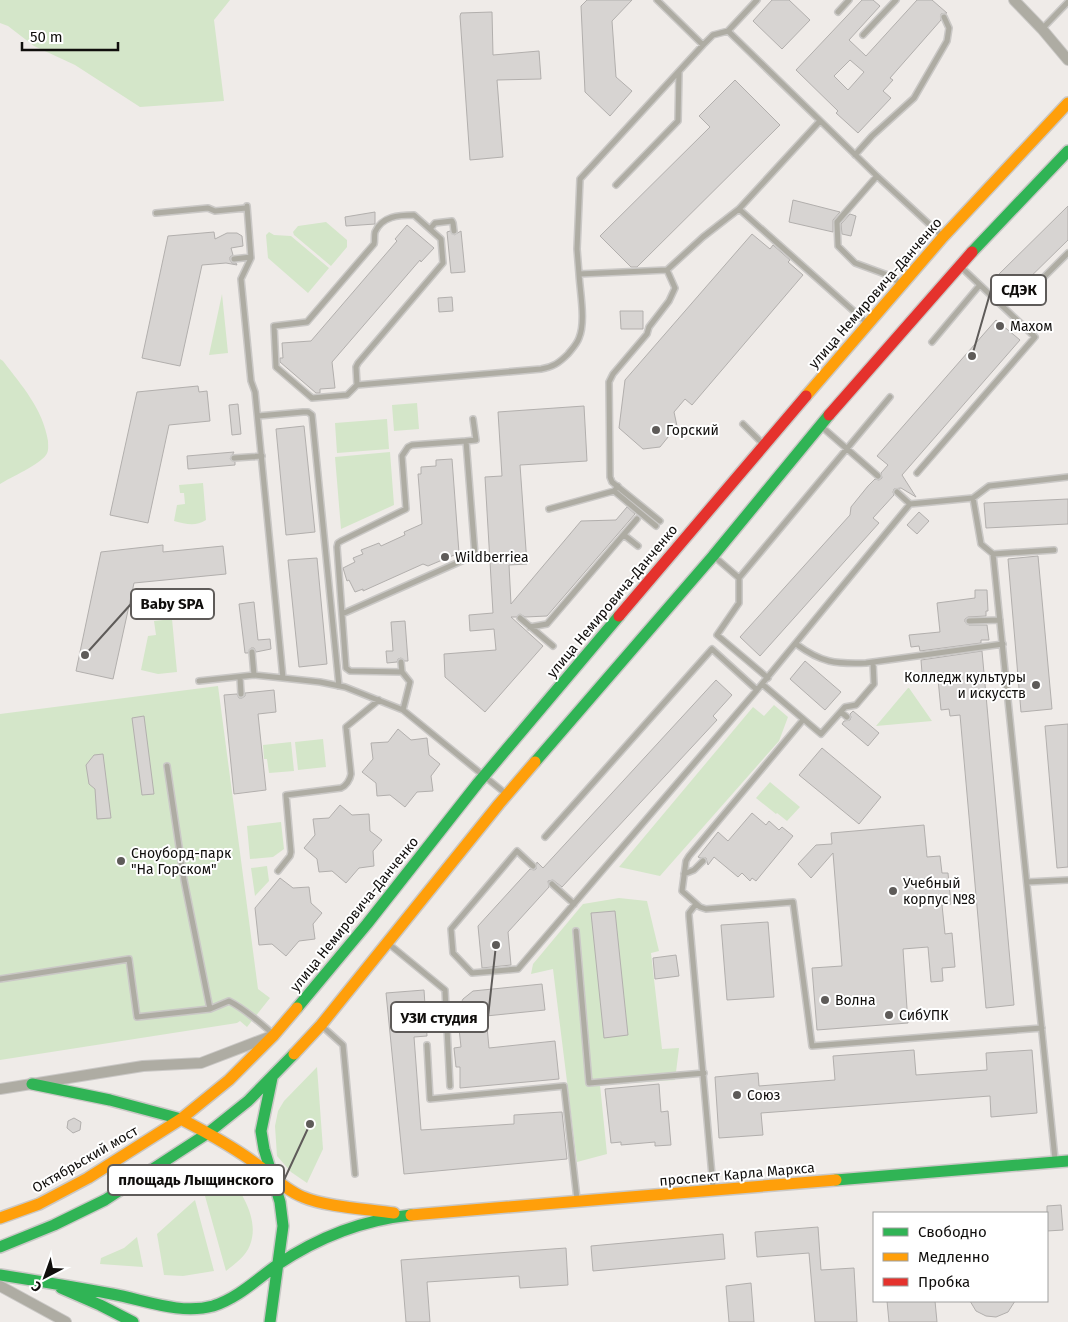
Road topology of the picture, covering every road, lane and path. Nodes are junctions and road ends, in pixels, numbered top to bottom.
1 (657, 0) edge
2 (757, 0) edge
3 (849, 0) edge
4 (894, 0) edge
5 (1014, 0) edge
6 (1066, 2) edge
7 (838, 12) dead end
8 (944, 17) dead end
9 (1042, 29) junction
10 (728, 30) junction
11 (863, 35) dead end
12 (703, 45) junction
13 (1068, 60) edge
14 (679, 71) junction
15 (1068, 104) edge
16 (820, 120) junction
17 (1068, 151) edge
18 (855, 155) junction
19 (877, 176) junction
20 (616, 185) dead end
21 (739, 209) junction
22 (156, 213) dead end
23 (430, 229) junction
24 (454, 231) dead end
25 (943, 237) junction
26 (1068, 253) edge
27 (251, 257) junction
28 (234, 258) dead end
29 (960, 266) junction
30 (667, 270) junction
31 (579, 274) junction
32 (902, 286) junction
33 (979, 286) junction
34 (1032, 290) dead end
35 (868, 324) junction
36 (932, 342) dead end
37 (357, 385) junction
38 (890, 397) dead end
39 (258, 416) junction
40 (473, 419) dead end
41 (743, 424) dead end
42 (820, 426) junction
43 (466, 441) junction
44 (764, 445) junction
45 (847, 448) junction
46 (262, 456) junction
47 (234, 458) dead end
48 (917, 473) dead end
49 (878, 476) dead end
50 (1068, 477) edge
51 (616, 489) junction
52 (897, 492) dead end
53 (973, 498) junction
54 (910, 504) junction
55 (549, 509) dead end
56 (637, 520) dead end
57 (660, 521) dead end
58 (656, 526) dead end
59 (624, 535) junction
60 (638, 546) dead end
61 (1054, 550) dead end
62 (993, 554) junction
63 (713, 556) junction
64 (739, 578) junction
65 (342, 614) junction
66 (520, 618) dead end
67 (1000, 620) junction
68 (969, 621) dead end
69 (530, 627) junction
70 (796, 644) junction
71 (1002, 644) junction
72 (553, 646) dead end
73 (252, 652) dead end
74 (401, 662) dead end
75 (873, 662) junction
76 (402, 672) junction
77 (254, 675) junction
78 (240, 677) junction
79 (283, 678) junction
80 (768, 678) junction
81 (200, 681) dead end
82 (762, 684) junction
83 (339, 686) junction
84 (757, 690) junction
85 (241, 694) dead end
86 (379, 700) junction
87 (403, 710) junction
88 (841, 712) junction
89 (847, 717) dead end
90 (803, 720) junction
91 (167, 766) dead end
92 (484, 776) junction
93 (507, 794) junction
94 (545, 837) dead end
95 (703, 861) dead end
96 (533, 866) dead end
97 (278, 871) dead end
98 (684, 874) junction
99 (1068, 880) edge
100 (1027, 882) junction
101 (552, 884) dead end
102 (574, 904) junction
103 (696, 904) junction
104 (576, 931) dead end
105 (387, 942) junction
106 (0, 979) edge
107 (210, 1009) junction
108 (321, 1025) junction
109 (1042, 1028) junction
110 (274, 1034) junction
111 (427, 1045) dead end
112 (704, 1073) junction
113 (272, 1078) junction
114 (32, 1084) junction
115 (450, 1086) dead end
116 (0, 1089) edge
117 (181, 1119) junction
118 (208, 1133) junction
119 (1068, 1161) edge
120 (1056, 1162) junction
121 (355, 1174) dead end
122 (272, 1178) junction
123 (714, 1191) junction
124 (577, 1202) junction
125 (408, 1215) junction
126 (0, 1218) edge
127 (0, 1247) edge
128 (277, 1266) junction
129 (0, 1275) edge
130 (43, 1281) junction
131 (0, 1286) edge
132 (66, 1322) edge
133 (133, 1322) edge
134 (270, 1322) edge

1 - 12 lane
2 - 10 lane
3 - 7 lane
4 - 11 lane
5 - 9 street
6 - 9 lane
8 - 18 lane
9 - 13 street
10 - 12 lane
10 - 16 lane
12 - 14 lane
14 - 20 lane
14 - 31 lane
15 - 25 main road, улица Немировича-Данченко
16 - 18 lane
16 - 21 lane
17 - 29 main road
18 - 19 lane
19 - 25 lane
19 - 32 lane
21 - 30 lane
21 - 35 lane
22 - 27 lane
23 - 24 lane
23 - 37 lane
23 - 37 lane
25 - 32 main road, улица Немировича-Данченко
26 - 34 lane
27 - 28 lane
27 - 39 lane
29 - 33 lane
29 - 42 main road
30 - 31 lane
30 - 51 lane
31 - 37 lane
32 - 35 main road, улица Немировича-Данченко
33 - 36 lane
33 - 48 lane
35 - 44 main road, улица Немировича-Данченко
38 - 45 lane
39 - 46 lane
39 - 83 lane
40 - 43 lane
41 - 44 lane
42 - 45 lane
42 - 63 main road
43 - 65 lane
43 - 65 lane
44 - 92 main road, улица Немировича-Данченко
45 - 49 lane
45 - 64 lane
46 - 47 lane
46 - 79 lane
50 - 53 lane
51 - 55 lane
51 - 57 lane
51 - 58 lane
52 - 54 lane
53 - 54 lane
53 - 62 lane
54 - 70 lane
56 - 59 lane
59 - 60 lane
59 - 69 lane
61 - 62 lane
62 - 67 lane
63 - 64 lane
63 - 93 main road
64 - 80 lane
65 - 76 lane
66 - 69 lane
67 - 68 lane
67 - 71 lane
69 - 72 lane
70 - 75 lane
70 - 80 lane
71 - 75 lane
71 - 100 lane
73 - 77 lane
74 - 76 lane
75 - 88 lane
76 - 87 lane
77 - 78 lane
77 - 79 lane
78 - 81 lane
78 - 85 lane
79 - 83 lane
80 - 82 lane
82 - 84 lane
82 - 90 lane
83 - 86 lane
84 - 94 lane
84 - 102 lane
86 - 87 lane
86 - 97 lane
87 - 92 lane
88 - 89 lane
88 - 90 lane
90 - 98 lane
91 - 107 lane
92 - 93 lane
92 - 110 main road, улица Немировича-Данченко
93 - 105 main road
95 - 98 lane
96 - 102 lane
98 - 103 lane
99 - 100 lane
100 - 109 lane
101 - 102 lane
103 - 109 lane
103 - 112 lane
104 - 112 lane
105 - 108 main road
105 - 115 lane
106 - 107 lane
107 - 110 lane
108 - 113 main road
108 - 121 lane
109 - 120 lane
110 - 114 street
110 - 117 main road, улица Немировича-Данченко
111 - 124 lane
112 - 123 lane
113 - 118 main road
113 - 122 main road
114 - 116 street
114 - 117 main road
117 - 118 main road
117 - 126 main road, Октябрьский мост
118 - 122 main road
118 - 127 main road
119 - 120 main road, проспект Карла Маркса
120 - 123 main road, проспект Карла Маркса
122 - 125 main road
122 - 128 main road
123 - 124 main road, проспект Карла Маркса
124 - 125 main road, проспект Карла Маркса
125 - 128 main road
128 - 130 main road
128 - 134 main road
129 - 130 main road
130 - 133 main road
131 - 132 street

